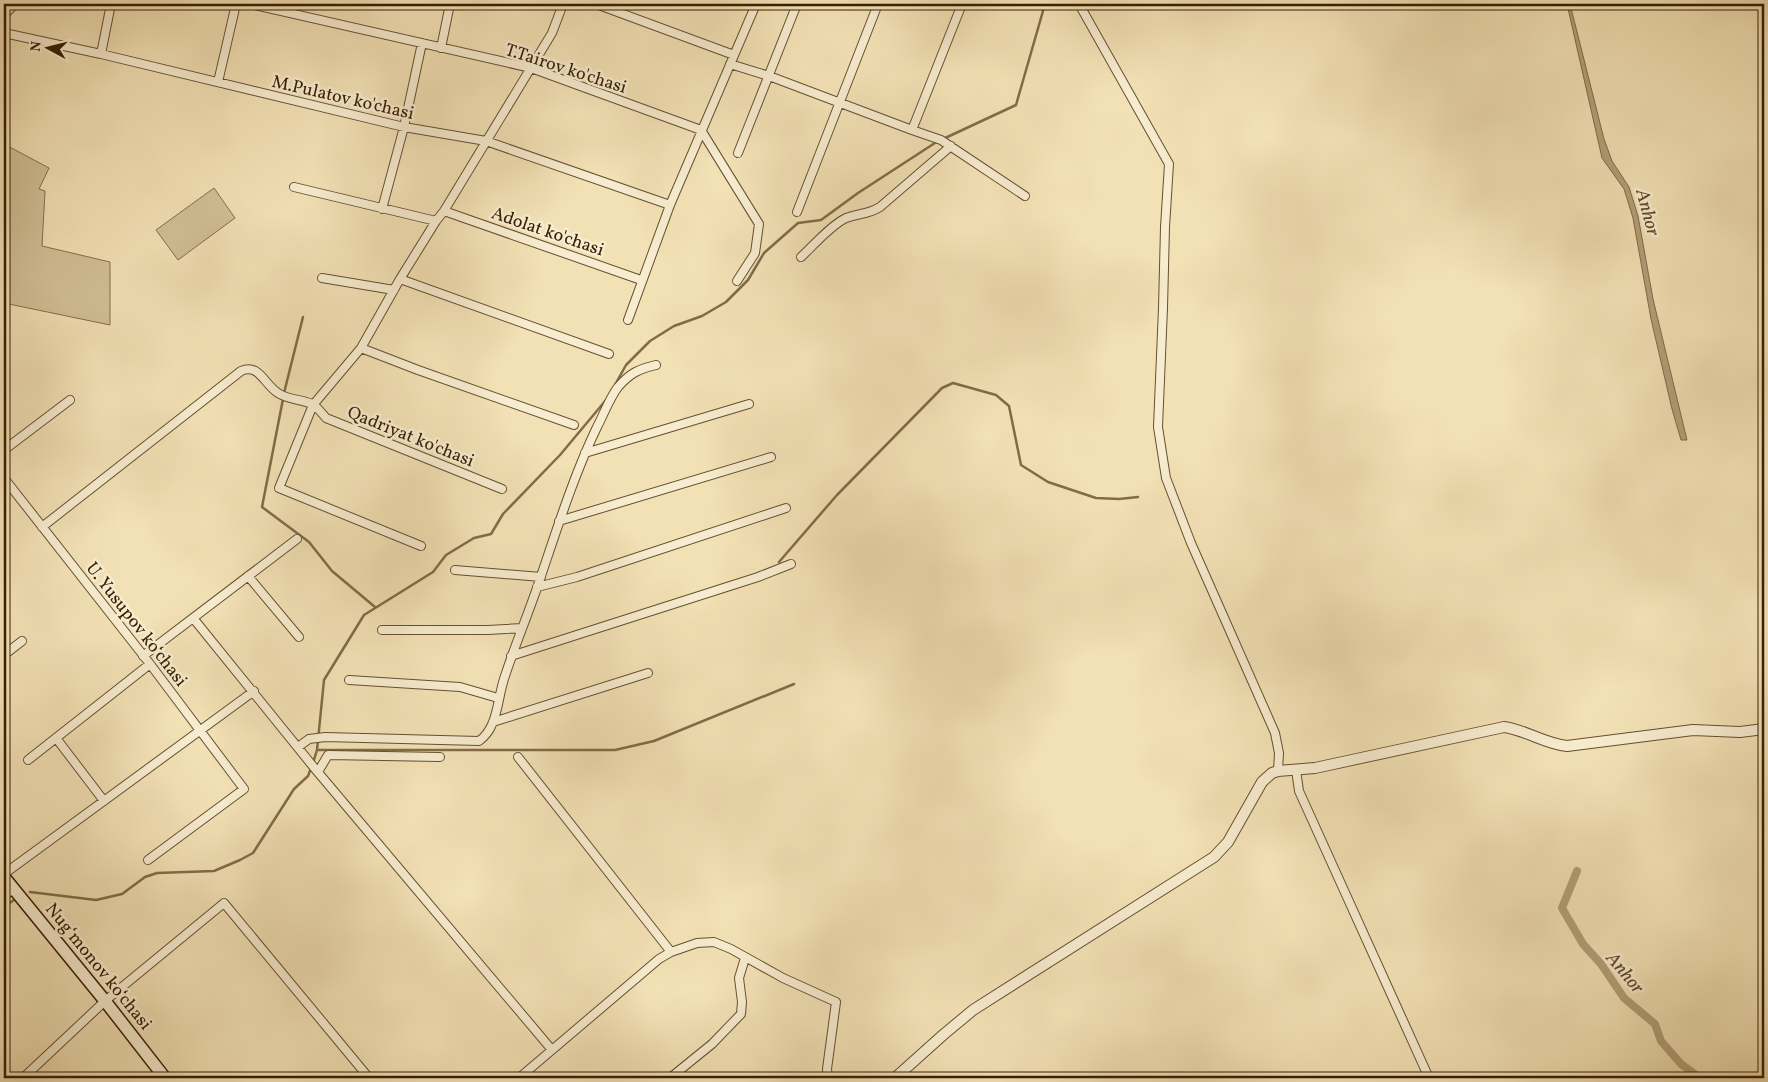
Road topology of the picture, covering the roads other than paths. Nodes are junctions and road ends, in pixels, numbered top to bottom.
1 (15, 4) edge
2 (111, 4) edge
3 (236, 4) edge
4 (250, 4) edge
5 (450, 4) edge
6 (563, 4) edge
7 (596, 4) edge
8 (756, 4) edge
9 (797, 4) edge
10 (878, 4) edge
11 (962, 4) edge
12 (1079, 4) edge
13 (4, 15) edge
14 (4, 33) edge
15 (422, 44) junction
16 (441, 48) junction
17 (101, 54) junction
18 (734, 55) junction
19 (730, 64) junction
20 (531, 68) junction
21 (769, 76) junction
22 (218, 82) junction
23 (839, 102) junction
24 (404, 127) junction
25 (701, 130) junction
26 (912, 130) junction
27 (486, 141) junction
28 (951, 146) junction
29 (738, 153) dead end
30 (294, 187) dead end
31 (1025, 196) dead end
32 (670, 204) junction
33 (382, 209) junction
34 (444, 211) junction
35 (797, 212) dead end
36 (436, 221) junction
37 (801, 257) dead end
38 (322, 278) dead end
39 (400, 279) junction
40 (641, 280) junction
41 (737, 281) dead end
42 (394, 290) junction
43 (628, 320) dead end
44 (361, 348) junction
45 (609, 354) dead end
46 (656, 365) dead end
47 (70, 400) dead end
48 (749, 404) dead end
49 (313, 405) junction
50 (574, 425) dead end
51 (4, 450) edge
52 (585, 453) junction
53 (771, 457) dead end
54 (4, 478) edge
55 (502, 489) dead end
56 (786, 508) dead end
57 (559, 521) junction
58 (42, 527) junction
59 (297, 540) dead end
60 (422, 546) dead end
61 (791, 564) dead end
62 (455, 570) dead end
63 (248, 576) junction
64 (541, 577) junction
65 (537, 587) junction
66 (193, 618) junction
67 (522, 628) junction
68 (382, 630) dead end
69 (299, 637) dead end
70 (22, 641) dead end
71 (4, 655) edge
72 (143, 656) junction
73 (511, 656) junction
74 (150, 664) junction
75 (648, 673) dead end
76 (349, 680) dead end
77 (254, 691) junction
78 (498, 698) junction
79 (493, 722) junction
80 (1764, 728) edge
81 (200, 731) junction
82 (56, 738) junction
83 (298, 747) junction
84 (518, 757) dead end
85 (440, 758) dead end
86 (28, 760) dead end
87 (1296, 770) junction
88 (317, 771) junction
89 (1278, 771) junction
90 (104, 801) junction
91 (148, 860) dead end
92 (4, 876) edge
93 (8, 892) edge
94 (671, 952) junction
95 (745, 958) junction
96 (105, 1001) junction
97 (552, 1050) junction
98 (23, 1078) edge
99 (166, 1078) edge
100 (369, 1078) edge
101 (519, 1078) edge
102 (670, 1078) edge
103 (828, 1078) edge
104 (895, 1078) edge
105 (1429, 1078) edge

1 - 13 street
2 - 17 street
3 - 22 street
4 - 15 street, T.Tairov ko'chasi
5 - 16 street
6 - 20 street
7 - 18 street
8 - 18 street
9 - 21 street
10 - 23 street
11 - 26 street
12 - 89 street
14 - 17 street, M.Pulatov ko'chasi
15 - 16 street, T.Tairov ko'chasi
15 - 24 street
16 - 20 street, T.Tairov ko'chasi
17 - 22 street, M.Pulatov ko'chasi
18 - 19 street
19 - 21 street
19 - 25 street
20 - 25 street, T.Tairov ko'chasi
20 - 27 street
21 - 23 street
21 - 29 street
22 - 24 street, M.Pulatov ko'chasi
23 - 26 street
23 - 35 street
24 - 27 street, M.Pulatov ko'chasi
24 - 33 street
25 - 32 street
25 - 41 street
26 - 28 street
27 - 32 street, M.Pulatov ko'chasi
27 - 34 street
28 - 31 street
28 - 37 street
30 - 33 street
32 - 40 street
33 - 36 street
34 - 36 street
34 - 40 street, Adolat ko'chasi
36 - 39 street
38 - 42 street
39 - 42 street
39 - 45 street
40 - 43 street
42 - 44 street
44 - 49 street
44 - 50 street
46 - 52 street
47 - 51 street
48 - 52 street
49 - 55 street, Qadriyat ko'chasi
49 - 58 street
49 - 60 street
52 - 57 street
53 - 57 street
54 - 58 street, U. Yusupov ko‘chasi
56 - 65 street
57 - 64 street
58 - 72 street, U. Yusupov ko‘chasi
59 - 63 street
61 - 73 street
62 - 64 street
63 - 66 street
63 - 69 street
64 - 65 street
65 - 67 street
66 - 72 street
66 - 77 street
67 - 68 street
67 - 73 street
70 - 71 street
72 - 74 street, U. Yusupov ko‘chasi
73 - 78 street
74 - 81 street, U. Yusupov ko‘chasi
74 - 82 street
75 - 79 street
76 - 78 street
77 - 81 street
77 - 83 street
78 - 79 street
79 - 83 street
80 - 87 street
81 - 90 street
81 - 91 street, U. Yusupov ko‘chasi
82 - 86 street
82 - 90 street
83 - 88 street
84 - 94 street
85 - 88 street
87 - 89 street
87 - 105 street
88 - 97 street
89 - 104 street
90 - 92 street
92 - 93 main road, Nugʻmonov koʻchasi
93 - 96 main road, Nugʻmonov koʻchasi
94 - 95 street
94 - 97 street
95 - 102 street
95 - 103 street
96 - 98 street
96 - 99 main road, Nugʻmonov koʻchasi
96 - 100 street
97 - 101 street

